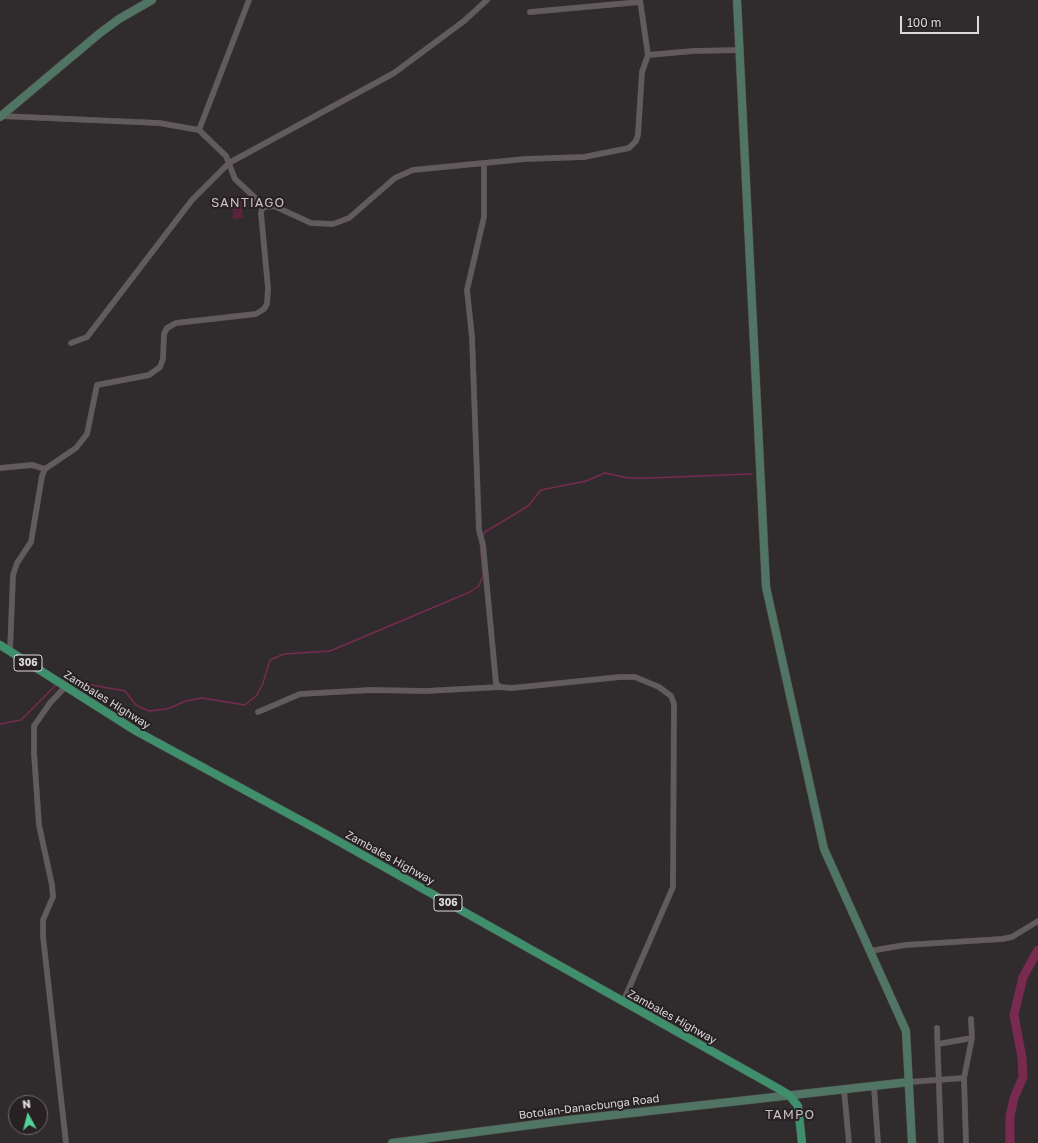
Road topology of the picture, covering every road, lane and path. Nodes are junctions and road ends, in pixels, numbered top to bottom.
1 (152, 0) edge
2 (249, 0) edge
3 (487, 0) edge
4 (737, 0) edge
5 (640, 1) edge
6 (530, 12) dead end
7 (740, 50) junction
8 (648, 55) junction
9 (1, 116) edge
10 (199, 130) junction
11 (229, 163) junction
12 (484, 163) junction
13 (265, 207) junction
14 (71, 343) dead end
15 (0, 468) edge
16 (45, 469) junction
17 (0, 645) edge
18 (10, 652) junction
19 (62, 684) junction
20 (500, 687) junction
21 (258, 712) dead end
22 (1038, 921) edge
23 (870, 951) junction
24 (623, 1002) junction
25 (971, 1019) dead end
26 (937, 1028) dead end
27 (972, 1038) junction
28 (938, 1044) junction
29 (964, 1078) junction
30 (938, 1080) junction
31 (909, 1082) junction
32 (874, 1087) junction
33 (844, 1090) junction
34 (789, 1095) junction
35 (66, 1143) edge
36 (392, 1143) edge
37 (802, 1143) edge
38 (849, 1143) edge
39 (878, 1143) edge
40 (912, 1143) edge
41 (941, 1143) edge
42 (966, 1143) edge

1 - 9 street
2 - 10 street
3 - 11 street
4 - 7 street
5 - 6 street
5 - 8 street
7 - 8 street
7 - 23 street
8 - 12 street
9 - 10 street
10 - 11 street
11 - 13 street
11 - 14 street
12 - 13 street
12 - 20 street
13 - 16 street
15 - 16 street
16 - 18 street
17 - 18 main road, Zambales Highway / 306
18 - 19 main road, Zambales Highway / 306
19 - 24 main road, Zambales Highway / 306
19 - 35 street
20 - 21 street
20 - 24 street
22 - 23 street
23 - 31 street
24 - 34 main road, Zambales Highway / 306
25 - 27 street
26 - 28 street
27 - 28 street
27 - 29 street
28 - 30 street
29 - 30 street
29 - 42 street
30 - 31 street
30 - 41 street
31 - 32 street, Botolan-Danacbunga Road
31 - 40 street
32 - 33 street, Botolan-Danacbunga Road
32 - 39 street
33 - 34 street, Botolan-Danacbunga Road
33 - 38 street
34 - 36 street, Botolan-Danacbunga Road
34 - 37 main road, Zambales Highway / 306

